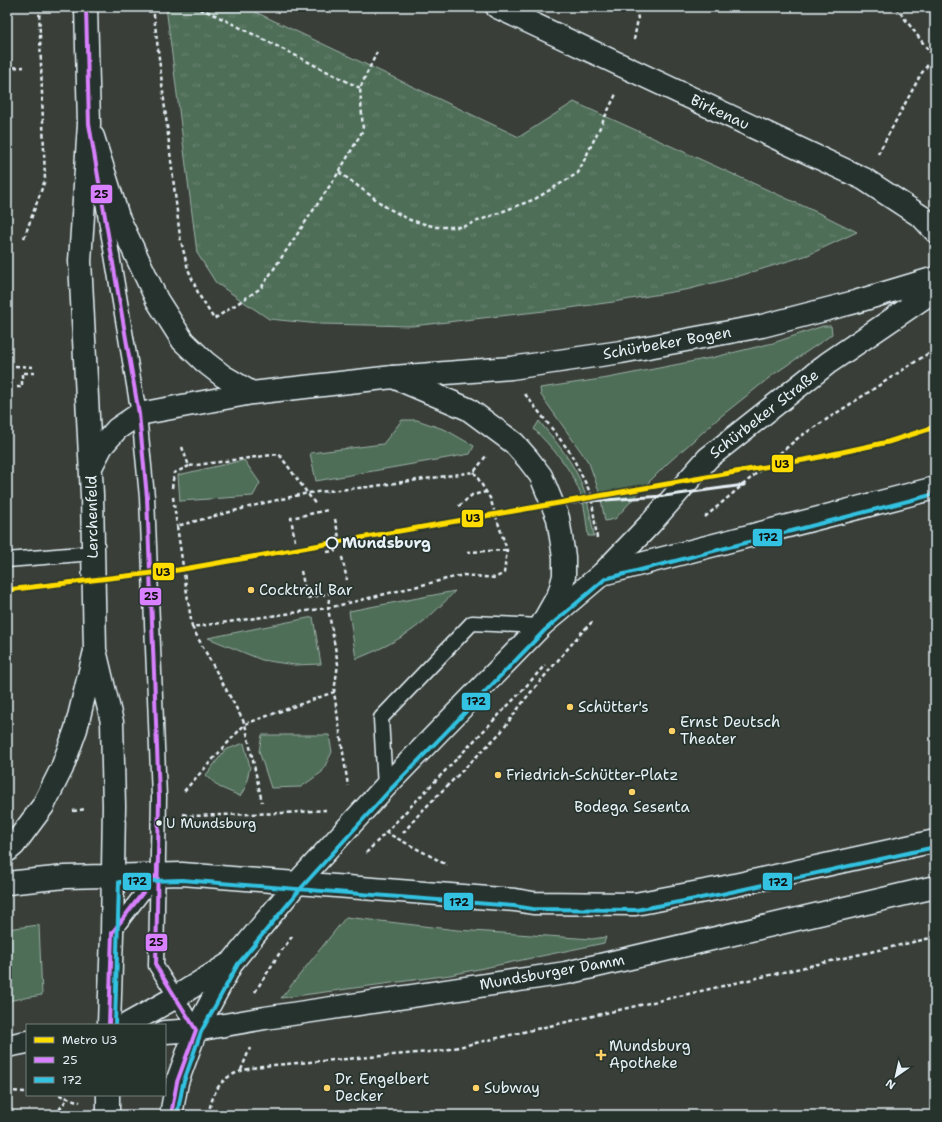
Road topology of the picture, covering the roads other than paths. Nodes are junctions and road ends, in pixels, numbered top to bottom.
1 (86, 7) edge
2 (497, 7) edge
3 (90, 124) junction
4 (935, 231) edge
5 (935, 278) edge
6 (935, 290) edge
7 (393, 377) junction
8 (252, 393) junction
9 (139, 414) junction
10 (91, 467) junction
11 (935, 488) edge
12 (93, 553) junction
13 (7, 560) edge
14 (602, 574) junction
15 (541, 626) junction
16 (95, 650) junction
17 (385, 787) junction
18 (935, 841) edge
19 (7, 851) edge
20 (157, 874) junction
21 (113, 876) junction
22 (7, 883) edge
23 (297, 883) junction
24 (933, 890) edge
25 (112, 933) junction
26 (233, 961) junction
27 (176, 998) junction
28 (109, 1024) edge
29 (128, 1024) edge
30 (196, 1030) junction
31 (166, 1032) edge
32 (26, 1042) edge
33 (7, 1046) edge
34 (108, 1096) edge
35 (108, 1115) edge
36 (171, 1115) edge

1 - 3 main road, Lerchenfeld
2 - 4 main road, Birkenau
3 - 8 main road
3 - 9 lane
3 - 10 main road, Lerchenfeld
5 - 7 main road, Schürbeker Bogen
6 - 14 main road, Schürbeker Straße
7 - 8 main road, Schürbeker Bogen
7 - 15 main road, Schürbeker Bogen
8 - 9 main road, Schürbeker Bogen
9 - 10 main road, Schürbeker Bogen
9 - 20 lane
10 - 12 main road, Lerchenfeld
11 - 14 main road
12 - 13 lane
12 - 16 main road, Lerchenfeld
14 - 15 main road, Schürbeker Straße
15 - 17 main road, Schürbeker Straße
15 - 17 lane
16 - 19 main road
16 - 21 main road, Lerchenfeld
17 - 23 main road, Schürbeker Straße
18 - 23 main road
20 - 21 main road
20 - 23 main road
20 - 25 lane
20 - 27 lane
21 - 22 main road
21 - 25 main road, Lerchenfeld
23 - 26 main road, Schürbeker Straße
24 - 30 main road, Mundsburger Damm
25 - 28 main road, Lerchenfeld
26 - 27 main road
26 - 30 main road
27 - 29 main road
27 - 30 lane
30 - 31 main road, Mundsburger Damm
30 - 36 main road
32 - 33 main road
34 - 35 main road

